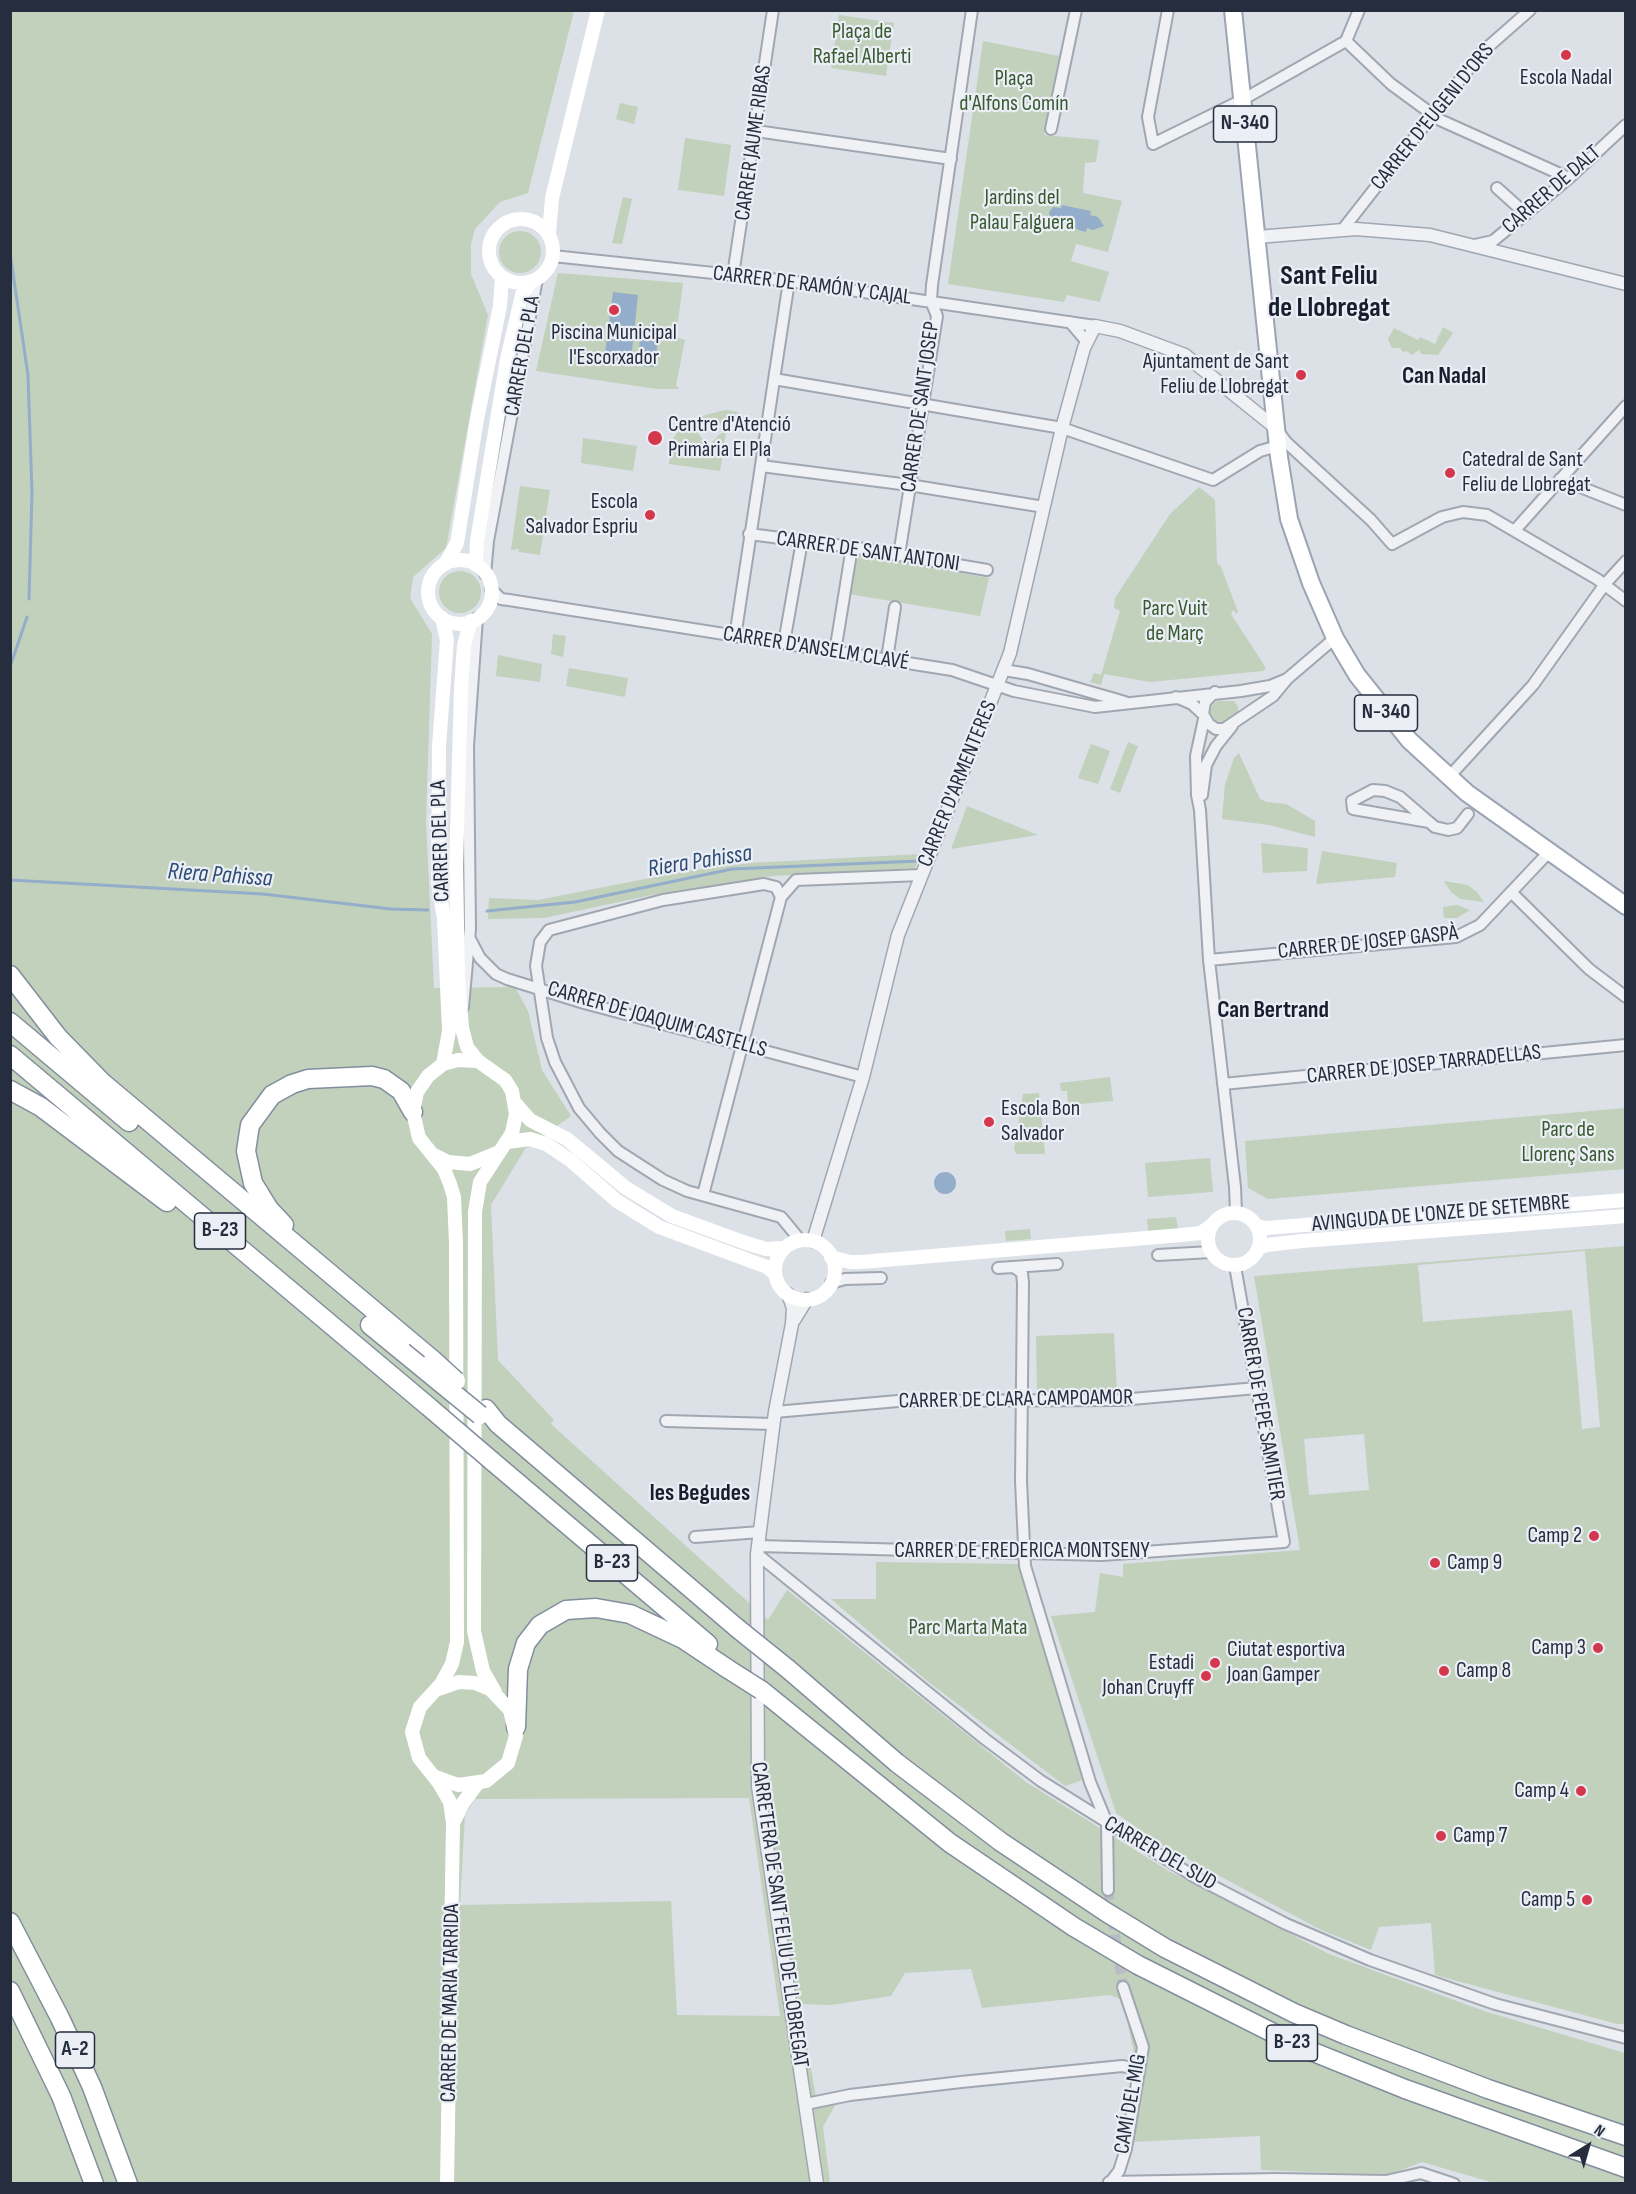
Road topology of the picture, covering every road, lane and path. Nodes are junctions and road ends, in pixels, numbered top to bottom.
1 (598, 10) edge
2 (773, 10) edge
3 (972, 10) edge
4 (1076, 10) edge
5 (1168, 10) edge
6 (1233, 10) edge
7 (1359, 10) edge
8 (1530, 10) edge
9 (1346, 41) junction
10 (1248, 97) junction
11 (1433, 115) junction
12 (1625, 126) edge
13 (1051, 129) dead end
14 (756, 131) junction
15 (951, 159) junction
16 (1569, 178) junction
17 (1497, 188) dead end
18 (552, 198) junction
19 (1526, 214) junction
20 (528, 219) junction
21 (1343, 229) junction
22 (549, 233) junction
23 (1257, 237) junction
24 (1475, 245) junction
25 (553, 256) junction
26 (734, 275) junction
27 (502, 277) junction
28 (533, 281) junction
29 (789, 281) junction
30 (1626, 284) edge
31 (931, 301) junction
32 (1070, 322) junction
33 (1095, 326) junction
34 (1087, 342) junction
35 (774, 379) junction
36 (923, 404) junction
37 (1626, 406) edge
38 (1062, 428) junction
39 (1277, 437) junction
40 (761, 466) junction
41 (1560, 479) junction
42 (909, 485) junction
43 (1626, 505) edge
44 (1044, 507) junction
45 (1516, 529) junction
46 (749, 534) junction
47 (802, 541) junction
48 (852, 547) junction
49 (899, 555) junction
50 (1626, 561) edge
51 (445, 564) junction
52 (481, 570) junction
53 (987, 570) dead end
54 (1605, 584) junction
55 (496, 594) junction
56 (1626, 601) edge
57 (895, 607) dead end
58 (442, 618) junction
59 (474, 620) junction
60 (735, 637) junction
61 (1335, 638) junction
62 (784, 643) junction
63 (835, 652) junction
64 (886, 659) junction
65 (1004, 670) junction
66 (1287, 679) junction
67 (997, 684) junction
68 (1240, 691) junction
69 (1215, 692) junction
70 (1176, 697) junction
71 (1126, 703) junction
72 (1248, 714) junction
73 (1204, 717) junction
74 (1233, 725) junction
75 (1202, 734) junction
76 (1216, 746) junction
77 (1448, 778) junction
78 (1471, 809) junction
79 (1200, 810) junction
80 (1429, 822) junction
81 (1549, 852) junction
82 (921, 875) junction
83 (1511, 892) junction
84 (781, 897) junction
85 (1626, 906) edge
86 (469, 937) junction
87 (1209, 960) junction
88 (10, 975) edge
89 (539, 987) junction
90 (1626, 997) edge
91 (461, 1014) junction
92 (10, 1022) edge
93 (744, 1045) junction
94 (1626, 1045) edge
95 (10, 1055) edge
96 (478, 1061) junction
97 (442, 1064) junction
98 (863, 1077) junction
99 (1223, 1084) junction
100 (10, 1090) edge
101 (516, 1104) junction
102 (413, 1112) junction
103 (507, 1142) junction
104 (497, 1153) junction
105 (434, 1155) junction
106 (703, 1195) junction
107 (1626, 1200) edge
108 (1236, 1212) junction
109 (1626, 1216) edge
110 (1257, 1226) junction
111 (806, 1241) junction
112 (1205, 1242) junction
113 (784, 1248) junction
114 (1259, 1248) junction
115 (1158, 1256) dead end
116 (831, 1257) junction
117 (255, 1260) junction
118 (861, 1262) junction
119 (1058, 1264) dead end
120 (1235, 1266) junction
121 (1014, 1267) junction
122 (998, 1268) dead end
123 (775, 1274) junction
124 (833, 1277) junction
125 (881, 1278) dead end
126 (788, 1294) junction
127 (807, 1299) junction
128 (792, 1324) junction
129 (405, 1345) junction
130 (1257, 1388) junction
131 (1022, 1402) junction
132 (483, 1412) junction
133 (774, 1418) junction
134 (666, 1421) dead end
135 (760, 1532) junction
136 (695, 1536) dead end
137 (1284, 1542) joint
138 (758, 1550) junction
139 (1023, 1554) junction
140 (730, 1667) junction
141 (435, 1691) junction
142 (495, 1692) junction
143 (516, 1727) junction
144 (433, 1775) junction
145 (477, 1784) junction
146 (1093, 1790) junction
147 (1078, 1806) junction
148 (453, 1823) junction
149 (1107, 1823) junction
150 (1108, 1890) tunnel mouth
151 (10, 1922) edge
152 (1123, 1987) tunnel mouth
153 (10, 1991) edge
154 (1626, 2038) edge
155 (1139, 2069) junction
156 (806, 2104) junction
157 (1626, 2136) edge
158 (1626, 2168) edge
159 (1109, 2183) edge
160 (94, 2184) edge
161 (128, 2184) edge
162 (447, 2184) edge
163 (817, 2184) edge
164 (1454, 2184) edge

1 - 18 main road
2 - 14 street, CARRER JAUME RIBAS
3 - 15 street, CARRER DE SANT JOSEP
4 - 13 street
5 - 10 street
6 - 10 main road, N-340
7 - 9 street
8 - 11 street, CARRER D'EUGENI D'ORS
9 - 10 street
9 - 11 street
10 - 23 main road, N-340
11 - 16 street
11 - 21 street, CARRER D'EUGENI D'ORS
12 - 16 street, CARRER DE DALT
14 - 15 street
14 - 26 street, CARRER JAUME RIBAS
15 - 31 street, CARRER DE SANT JOSEP
16 - 19 street, CARRER DE DALT
17 - 19 street
18 - 20 main road
18 - 22 main road
19 - 24 street, CARRER DE DALT
20 - 22 main road
20 - 27 main road
21 - 23 street
21 - 24 street
22 - 25 main road
23 - 39 main road, N-340
24 - 30 street
25 - 26 street, CARRER DE RAMÓN Y CAJAL
25 - 28 main road
26 - 29 street, CARRER DE RAMÓN Y CAJAL
27 - 28 main road
27 - 51 main road, CARRER DEL PLA
28 - 52 main road, CARRER DEL PLA
29 - 31 street, CARRER DE RAMÓN Y CAJAL
29 - 35 street
31 - 32 street, CARRER DE RAMÓN Y CAJAL
31 - 36 street, CARRER DE SANT JOSEP
32 - 33 street, CARRER DE RAMÓN Y CAJAL
32 - 34 street
33 - 34 street, CARRER D'ARMENTERES
33 - 39 street, CARRER DE RAMÓN Y CAJAL
34 - 38 street, CARRER D'ARMENTERES
35 - 36 street
35 - 40 street
36 - 38 street
36 - 42 street, CARRER DE SANT JOSEP
37 - 41 street
38 - 39 street
38 - 44 street, CARRER D'ARMENTERES
39 - 45 street
39 - 61 main road, N-340
40 - 42 street
40 - 46 street
41 - 43 street
41 - 45 street
42 - 44 street
42 - 49 street, CARRER DE SANT JOSEP
44 - 65 street, CARRER D'ARMENTERES
45 - 54 street
46 - 47 street, CARRER DE SANT ANTONI
46 - 60 street
47 - 48 street, CARRER DE SANT ANTONI
47 - 62 street
48 - 49 street, CARRER DE SANT ANTONI
48 - 63 street
49 - 53 street, CARRER DE SANT ANTONI
50 - 54 street
51 - 52 main road
51 - 58 main road
52 - 55 main road
54 - 56 street
54 - 77 street
55 - 59 main road
55 - 60 street, CARRER D'ANSELM CLAVÉ
57 - 64 street
58 - 59 main road
58 - 97 main road, CARRER DEL PLA
59 - 86 street, CARRER DEL PLA
59 - 91 main road, CARRER DEL PLA
60 - 62 street, CARRER D'ANSELM CLAVÉ
61 - 66 street
61 - 77 main road, N-340
62 - 63 street, CARRER D'ANSELM CLAVÉ
63 - 64 street, CARRER D'ANSELM CLAVÉ
64 - 67 street, CARRER D'ANSELM CLAVÉ
65 - 67 street, CARRER D'ARMENTERES
65 - 71 street, CARRER D'ANSELM CLAVÉ
66 - 68 street
66 - 72 street
67 - 71 street, CARRER D'ANSELM CLAVÉ
67 - 82 street, CARRER D'ARMENTERES
68 - 69 street
68 - 72 street
69 - 70 street, CARRER D'ANSELM CLAVÉ
69 - 73 street
70 - 71 street, CARRER D'ANSELM CLAVÉ
70 - 73 street
72 - 74 street
73 - 74 street
73 - 75 street
74 - 76 street
75 - 76 street
75 - 79 street
76 - 79 street
77 - 78 main road, N-340
78 - 80 street
78 - 81 main road, N-340
79 - 87 street
80 - 80 street
81 - 83 street, CARRER DE JOSEP GASPÀ
81 - 85 main road, N-340
82 - 84 street
82 - 98 street, CARRER D'ARMENTERES
83 - 87 street, CARRER DE JOSEP GASPÀ
83 - 90 street
84 - 89 street
84 - 93 street
86 - 89 street, CARRER DE JOAQUIM CASTELLS
86 - 91 street, CARRER DEL PLA
87 - 99 street
88 - 129 highway
89 - 93 street, CARRER DE JOAQUIM CASTELLS
89 - 106 street
91 - 96 main road, CARRER DEL PLA
92 - 129 highway, B-23
93 - 98 street, CARRER DE JOAQUIM CASTELLS
93 - 106 street
94 - 99 street, CARRER DE JOSEP TARRADELLAS
95 - 117 highway, B-23
96 - 97 main road
96 - 101 main road
97 - 102 main road
98 - 111 street, CARRER D'ARMENTERES
99 - 108 street
100 - 117 highway
101 - 103 main road
101 - 113 main road
102 - 105 main road
102 - 129 highway
103 - 104 main road
103 - 123 main road
104 - 105 main road
104 - 142 main road
105 - 141 main road
106 - 111 street
107 - 110 main road, AVINGUDA DE L'ONZE DE SETEMBRE
108 - 110 main road
108 - 112 main road
109 - 114 main road, AVINGUDA DE L'ONZE DE SETEMBRE
110 - 114 main road
111 - 113 main road
111 - 116 main road
112 - 115 street
112 - 118 main road
112 - 120 main road
113 - 123 main road
114 - 120 main road
116 - 118 main road
116 - 124 main road
117 - 140 highway, B-23, bridge
118 - 124 main road
119 - 121 street
120 - 130 street, CARRER DE PEPE SAMITIER
121 - 122 street
121 - 131 street
123 - 126 main road
124 - 125 street
124 - 127 main road
126 - 127 main road
126 - 128 street, CARRETERA DE SANT FELIU DE LLOBREGAT
127 - 128 street, CARRETERA DE SANT FELIU DE LLOBREGAT
128 - 133 street, CARRETERA DE SANT FELIU DE LLOBREGAT
129 - 132 highway, B-23, bridge
129 - 132 highway, bridge
130 - 131 street, CARRER DE CLARA CAMPOAMOR
130 - 137 street, CARRER DE PEPE SAMITIER
131 - 133 street, CARRER DE CLARA CAMPOAMOR
131 - 139 street
132 - 157 highway, B-23, bridge
133 - 134 street, CARRER DE CLARA CAMPOAMOR
133 - 135 street, CARRETERA DE SANT FELIU DE LLOBREGAT
135 - 136 street
135 - 138 street, CARRETERA DE SANT FELIU DE LLOBREGAT
137 - 139 street, CARRER DE FREDERICA MONTSENY
138 - 139 street, CARRER DE FREDERICA MONTSENY
138 - 147 street, CARRER DEL SUD
138 - 156 street, CARRETERA DE SANT FELIU DE LLOBREGAT
139 - 146 street
140 - 143 highway
140 - 158 highway, B-23, bridge
141 - 142 main road
141 - 144 main road
142 - 143 main road
143 - 145 main road
144 - 145 main road
144 - 148 main road
145 - 148 main road
146 - 147 street
146 - 149 street
147 - 149 street, CARRER DEL SUD
148 - 162 main road, CARRER DE MARIA TARRIDA
149 - 150 street
149 - 154 street, CARRER DEL SUD
151 - 161 highway, A-2
152 - 155 street, CAMÍ DEL MIG
153 - 160 highway, A-2
155 - 156 street
155 - 159 street, CAMÍ DEL MIG
156 - 163 street, CARRETERA DE SANT FELIU DE LLOBREGAT
159 - 164 street

